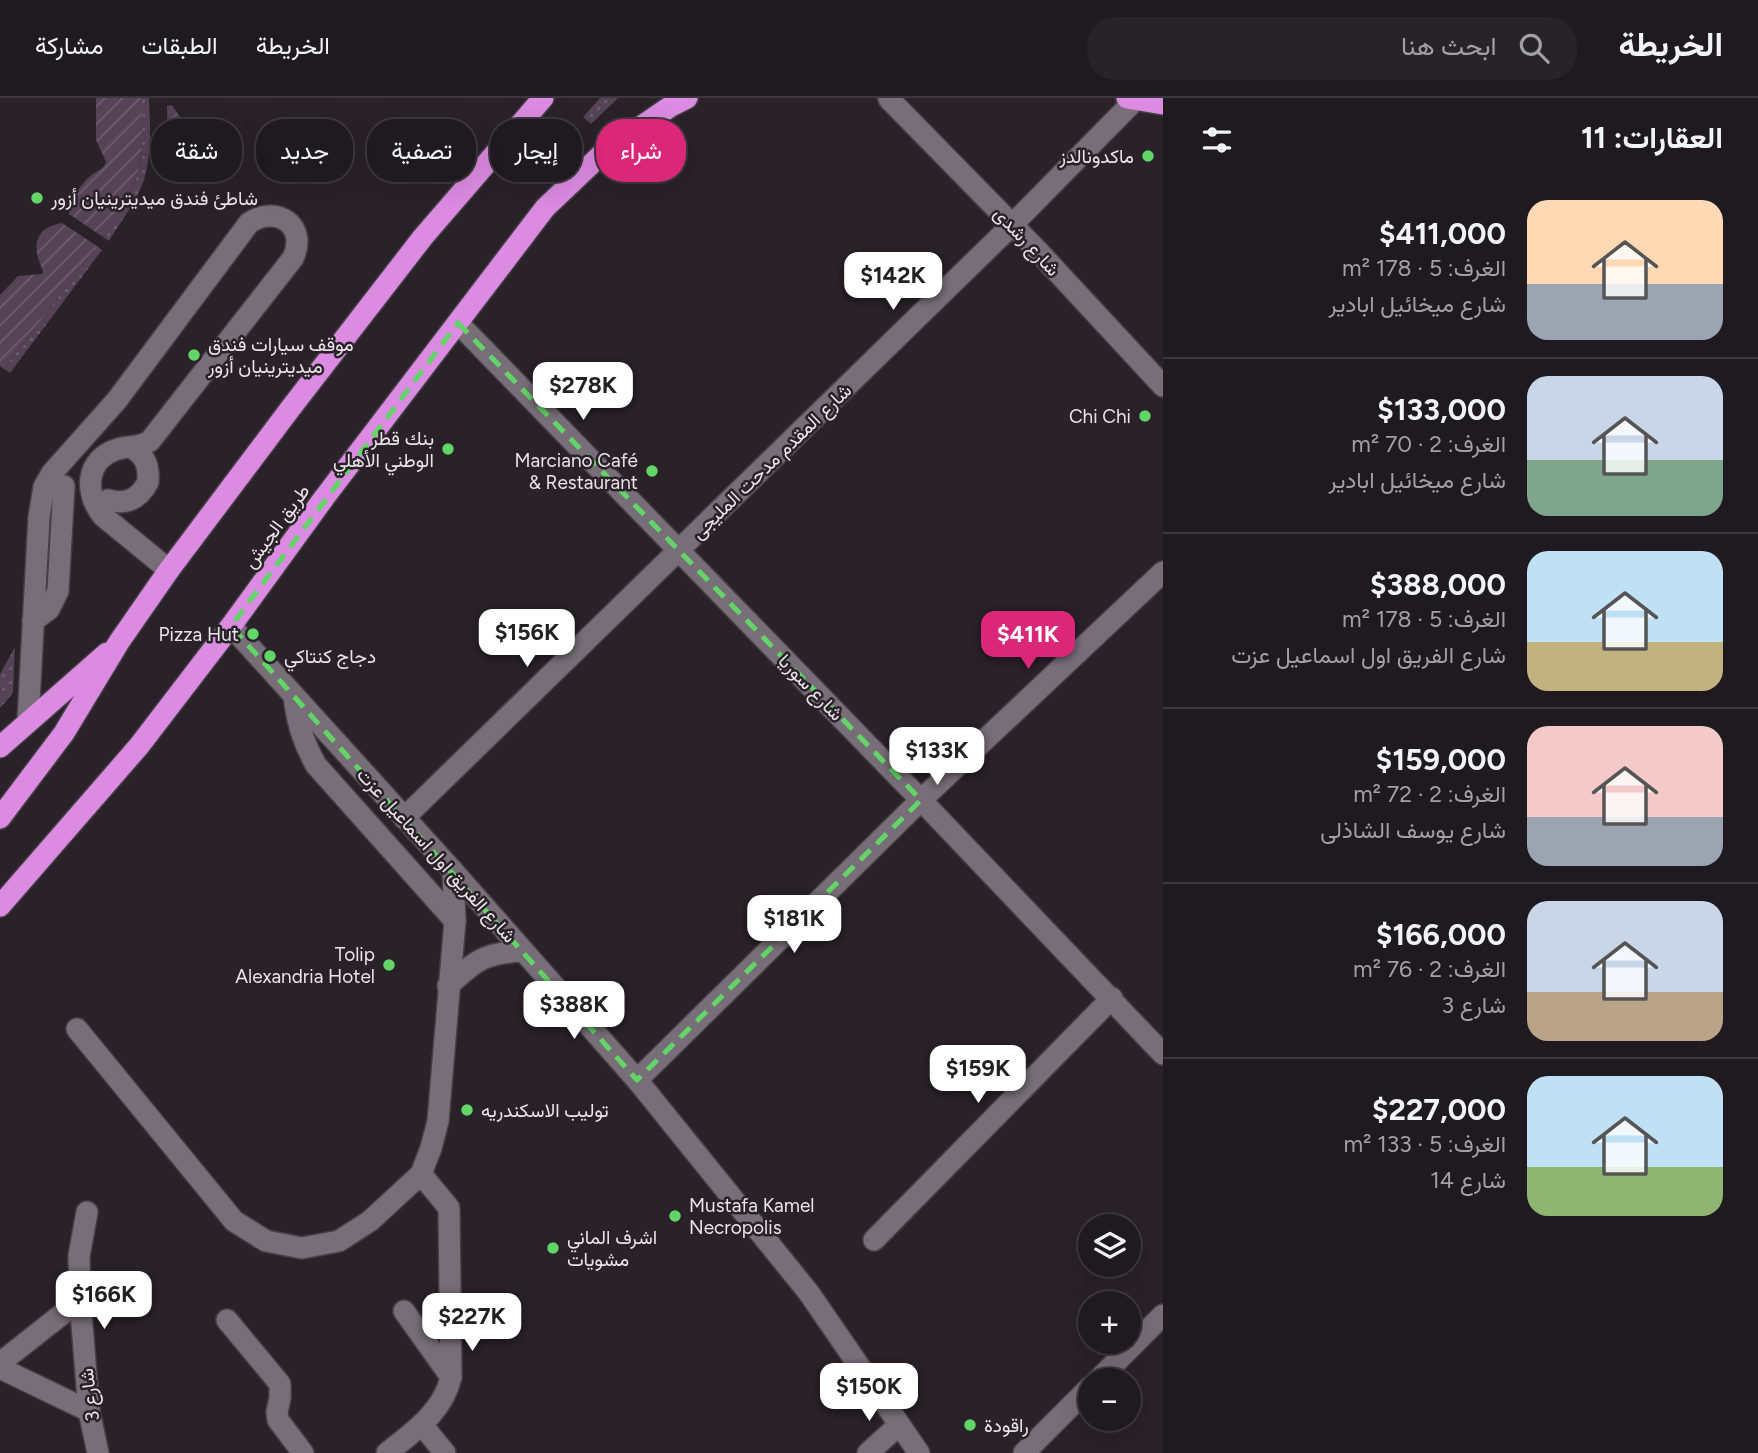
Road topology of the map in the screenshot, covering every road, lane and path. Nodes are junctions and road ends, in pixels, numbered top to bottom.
1 (543, 98) edge
2 (687, 98) edge
3 (889, 99) edge
4 (1131, 99) edge
5 (1163, 104) edge
6 (1012, 225) junction
7 (458, 323) junction
8 (1163, 386) edge
9 (134, 449) junction
10 (64, 486) dead end
11 (108, 500) dead end
12 (679, 551) junction
13 (169, 570) junction
14 (1163, 572) edge
15 (33, 621) junction
16 (231, 626) junction
17 (119, 642) junction
18 (295, 696) junction
19 (28, 720) junction
20 (0, 747) edge
21 (921, 800) junction
22 (0, 818) edge
23 (404, 818) junction
24 (453, 870) junction
25 (0, 906) edge
26 (455, 921) junction
27 (523, 951) junction
28 (449, 986) junction
29 (1112, 999) junction
30 (77, 1029) dead end
31 (1163, 1054) edge
32 (637, 1080) junction
33 (421, 1174) junction
34 (87, 1212) dead end
35 (874, 1240) dead end
36 (80, 1300) junction
37 (404, 1311) dead end
38 (1163, 1315) edge
39 (227, 1320) dead end
40 (0, 1365) edge
41 (1110, 1368) edge
42 (452, 1377) junction
43 (1078, 1399) edge
44 (89, 1411) junction
45 (422, 1425) junction
46 (899, 1425) junction
47 (98, 1453) edge
48 (303, 1453) edge
49 (387, 1453) edge
50 (445, 1453) edge
51 (868, 1453) edge
52 (919, 1453) edge
53 (1024, 1453) edge

1 - 13 highway
2 - 7 highway, طريق الجيش
3 - 6 street, شارع رشدى
4 - 5 highway
4 - 6 street, شارع المقدم مدحت المليجى
6 - 8 street, شارع رشدى
6 - 12 street, شارع المقدم مدحت المليجى
7 - 12 street, شارع سوريا
7 - 16 highway, طريق الجيش
9 - 11 street
9 - 13 street
9 - 15 street
10 - 15 street
12 - 21 street, شارع سوريا
12 - 23 street, شارع المقدم مدحت المليجى
13 - 17 highway
14 - 21 street
15 - 19 street
16 - 18 street, شارع الفريق اول اسماعيل عزت
16 - 25 highway, طريق الجيش
17 - 19 highway
17 - 22 highway
18 - 23 street, شارع الفريق اول اسماعيل عزت
18 - 26 street
19 - 20 highway
21 - 29 street, شارع سوريا
21 - 32 street
23 - 24 street, شارع الفريق اول اسماعيل عزت
24 - 26 street
24 - 27 street, شارع الفريق اول اسماعيل عزت
26 - 28 street
27 - 28 street
27 - 32 street, شارع الفريق اول اسماعيل عزت
28 - 33 street
29 - 31 street, شارع سوريا
29 - 35 street
30 - 33 street
32 - 46 street, شارع الفريق اول اسماعيل عزت
33 - 42 street
34 - 36 street, شارع 3
36 - 40 street
36 - 44 street, شارع 3
37 - 42 street
38 - 41 street
39 - 48 street
40 - 44 street
42 - 45 street
43 - 53 street
44 - 47 street, شارع 3
45 - 49 street
45 - 50 street
46 - 51 street
46 - 52 street, شارع الفريق اول اسماعيل عزت

